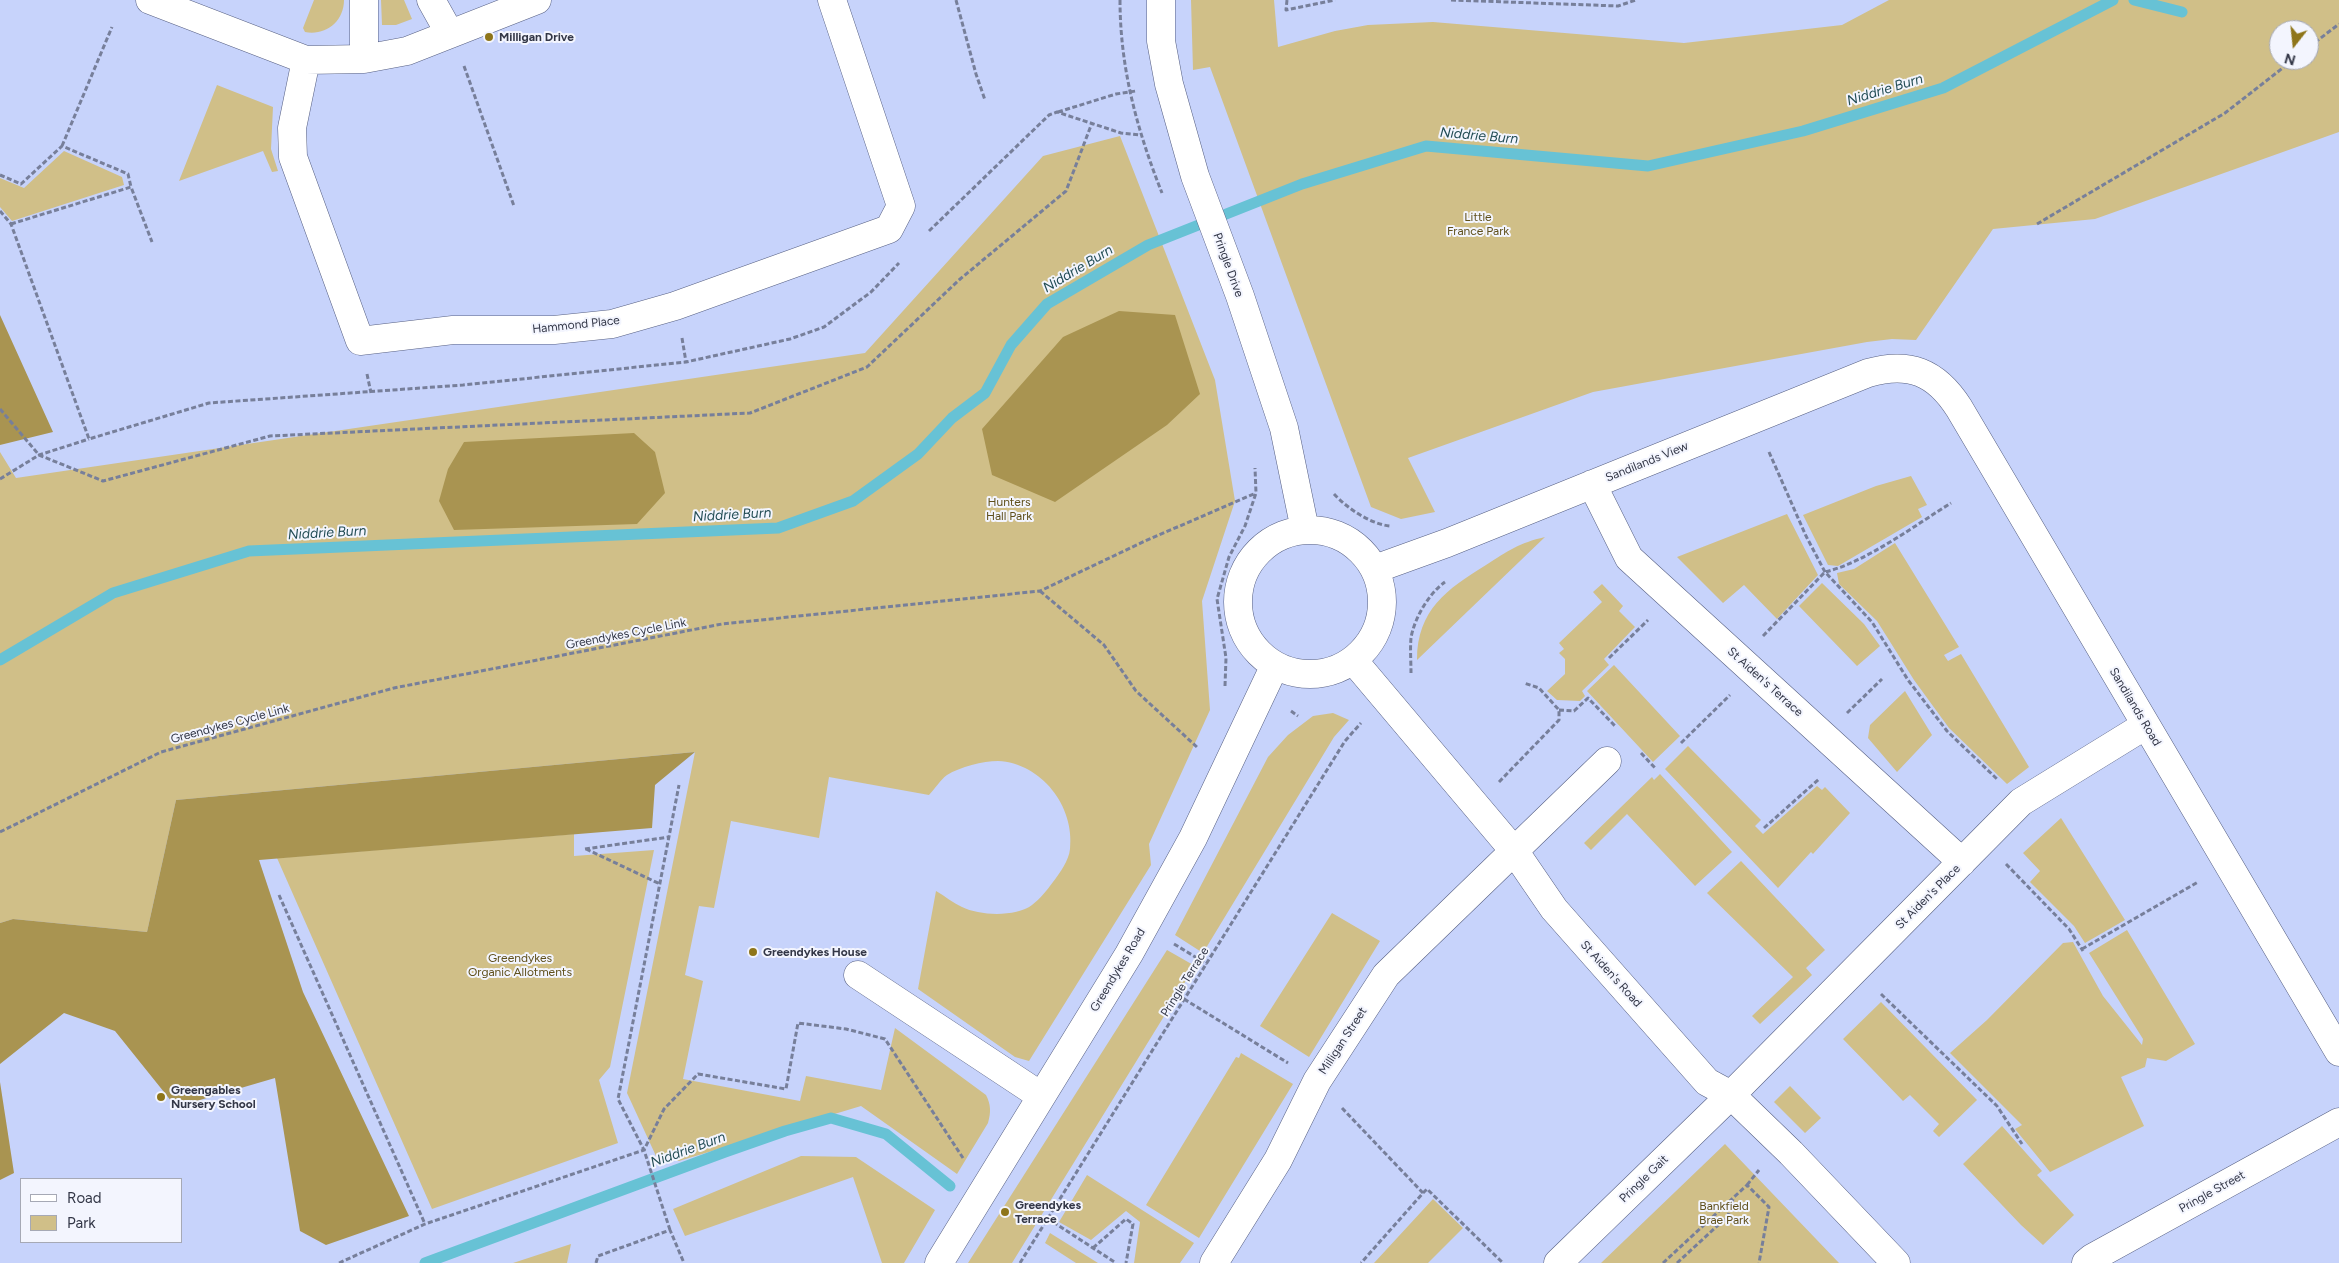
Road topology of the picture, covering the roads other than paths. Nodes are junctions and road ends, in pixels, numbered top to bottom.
1 (150, 0) edge
2 (364, 0) edge
3 (431, 0) edge
4 (537, 0) edge
5 (832, 0) edge
6 (1161, 0) edge
7 (450, 34) junction
8 (364, 59) junction
9 (306, 60) junction
10 (1921, 372) joint
11 (1592, 484) junction
12 (1305, 530) junction
13 (1375, 569) junction
14 (1353, 660) junction
15 (1274, 664) junction
16 (2146, 725) junction
17 (1607, 761) dead end
18 (1515, 852) junction
19 (1962, 862) junction
20 (858, 975) dead end
21 (2339, 1052) edge
22 (1731, 1095) junction
23 (1041, 1096) junction
24 (2339, 1122) edge
25 (939, 1263) edge
26 (1214, 1263) edge
27 (1558, 1263) edge
28 (1896, 1263) edge
29 (2086, 1263) edge

1 - 9 street
2 - 8 street
3 - 7 street
4 - 7 street
5 - 9 street, Hammond Place
6 - 12 street, Pringle Drive
7 - 8 street
8 - 9 street
10 - 11 street, Sandilands View
10 - 16 street, Sandilands Road
11 - 13 street, Sandilands View
11 - 19 street, St Aiden's Terrace
12 - 13 street
12 - 15 street
13 - 14 street
14 - 15 street
14 - 18 street, St Aiden's Road
15 - 23 street, Greendykes Road
16 - 19 street, St Aiden's Place
16 - 21 street, Sandilands Road
17 - 18 street, Milligan Street
18 - 22 street, St Aiden's Road
18 - 26 street, Milligan Street
19 - 22 street, St Aiden's Place
20 - 23 street
22 - 27 street, Pringle Gait
22 - 28 street, St Aiden's Road
23 - 25 street, Greendykes Road
24 - 29 street, Pringle Street

